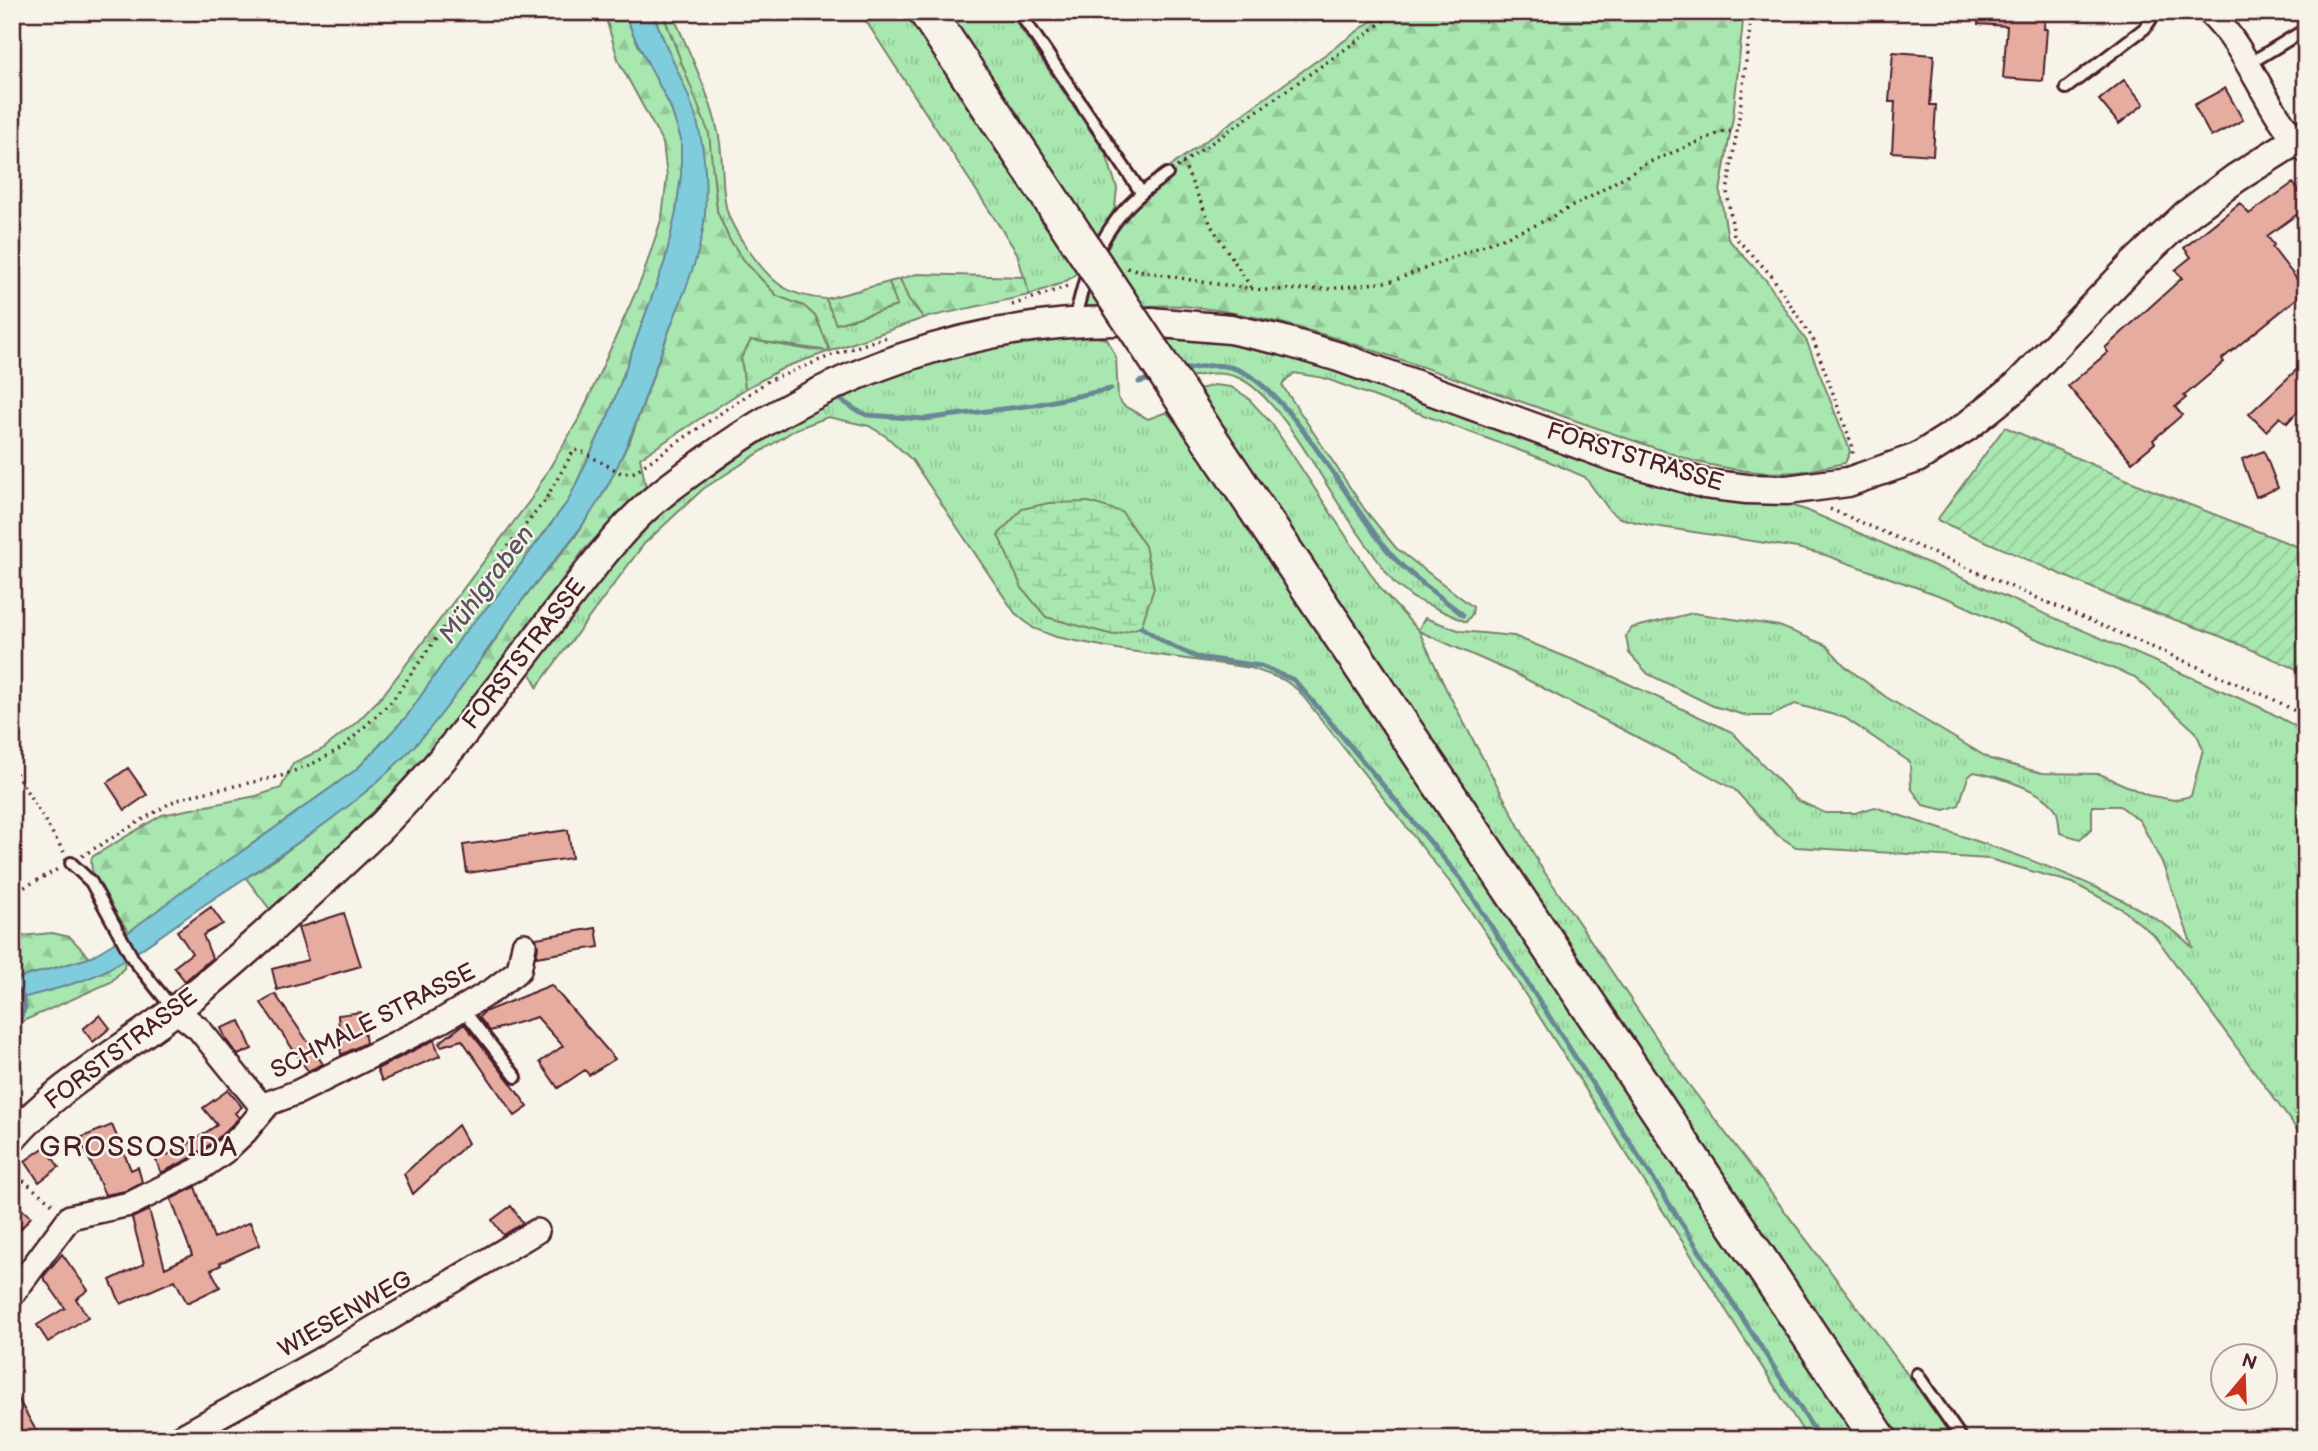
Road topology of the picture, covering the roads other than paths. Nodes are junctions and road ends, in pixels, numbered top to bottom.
1 (927, 12) edge
2 (1019, 12) edge
3 (2156, 12) edge
4 (2208, 12) edge
5 (2306, 29) edge
6 (2247, 65) junction
7 (2066, 88) dead end
8 (2302, 142) edge
9 (1167, 174) road end
10 (1141, 192) junction
11 (1100, 246) dead end
12 (1086, 276) dead end
13 (1116, 321) dead end
14 (1150, 322) dead end
15 (1073, 323) junction
16 (71, 863) road end
17 (524, 944) dead end
18 (462, 1008) junction
19 (174, 1010) junction
20 (516, 1077) dead end
21 (263, 1108) junction
22 (12, 1138) edge
23 (537, 1231) dead end
24 (12, 1295) edge
25 (1917, 1374) dead end
26 (177, 1439) edge
27 (1879, 1439) edge
28 (1962, 1439) edge

1 - 27 main road, bridge
2 - 10 lane
3 - 7 lane
4 - 6 street
5 - 6 lane
6 - 8 street
8 - 14 street, FORSTSTRASSE
9 - 10 lane
10 - 11 lane
12 - 15 lane
13 - 15 street, FORSTSTRASSE
15 - 19 street, FORSTSTRASSE
16 - 19 lane
17 - 18 street, SCHMALE STRASSE
18 - 20 lane
18 - 21 street, SCHMALE STRASSE
19 - 21 street, SCHMALE STRASSE
19 - 22 street, FORSTSTRASSE
21 - 24 street, SCHMALE STRASSE
23 - 26 street, WIESENWEG
25 - 28 lane

